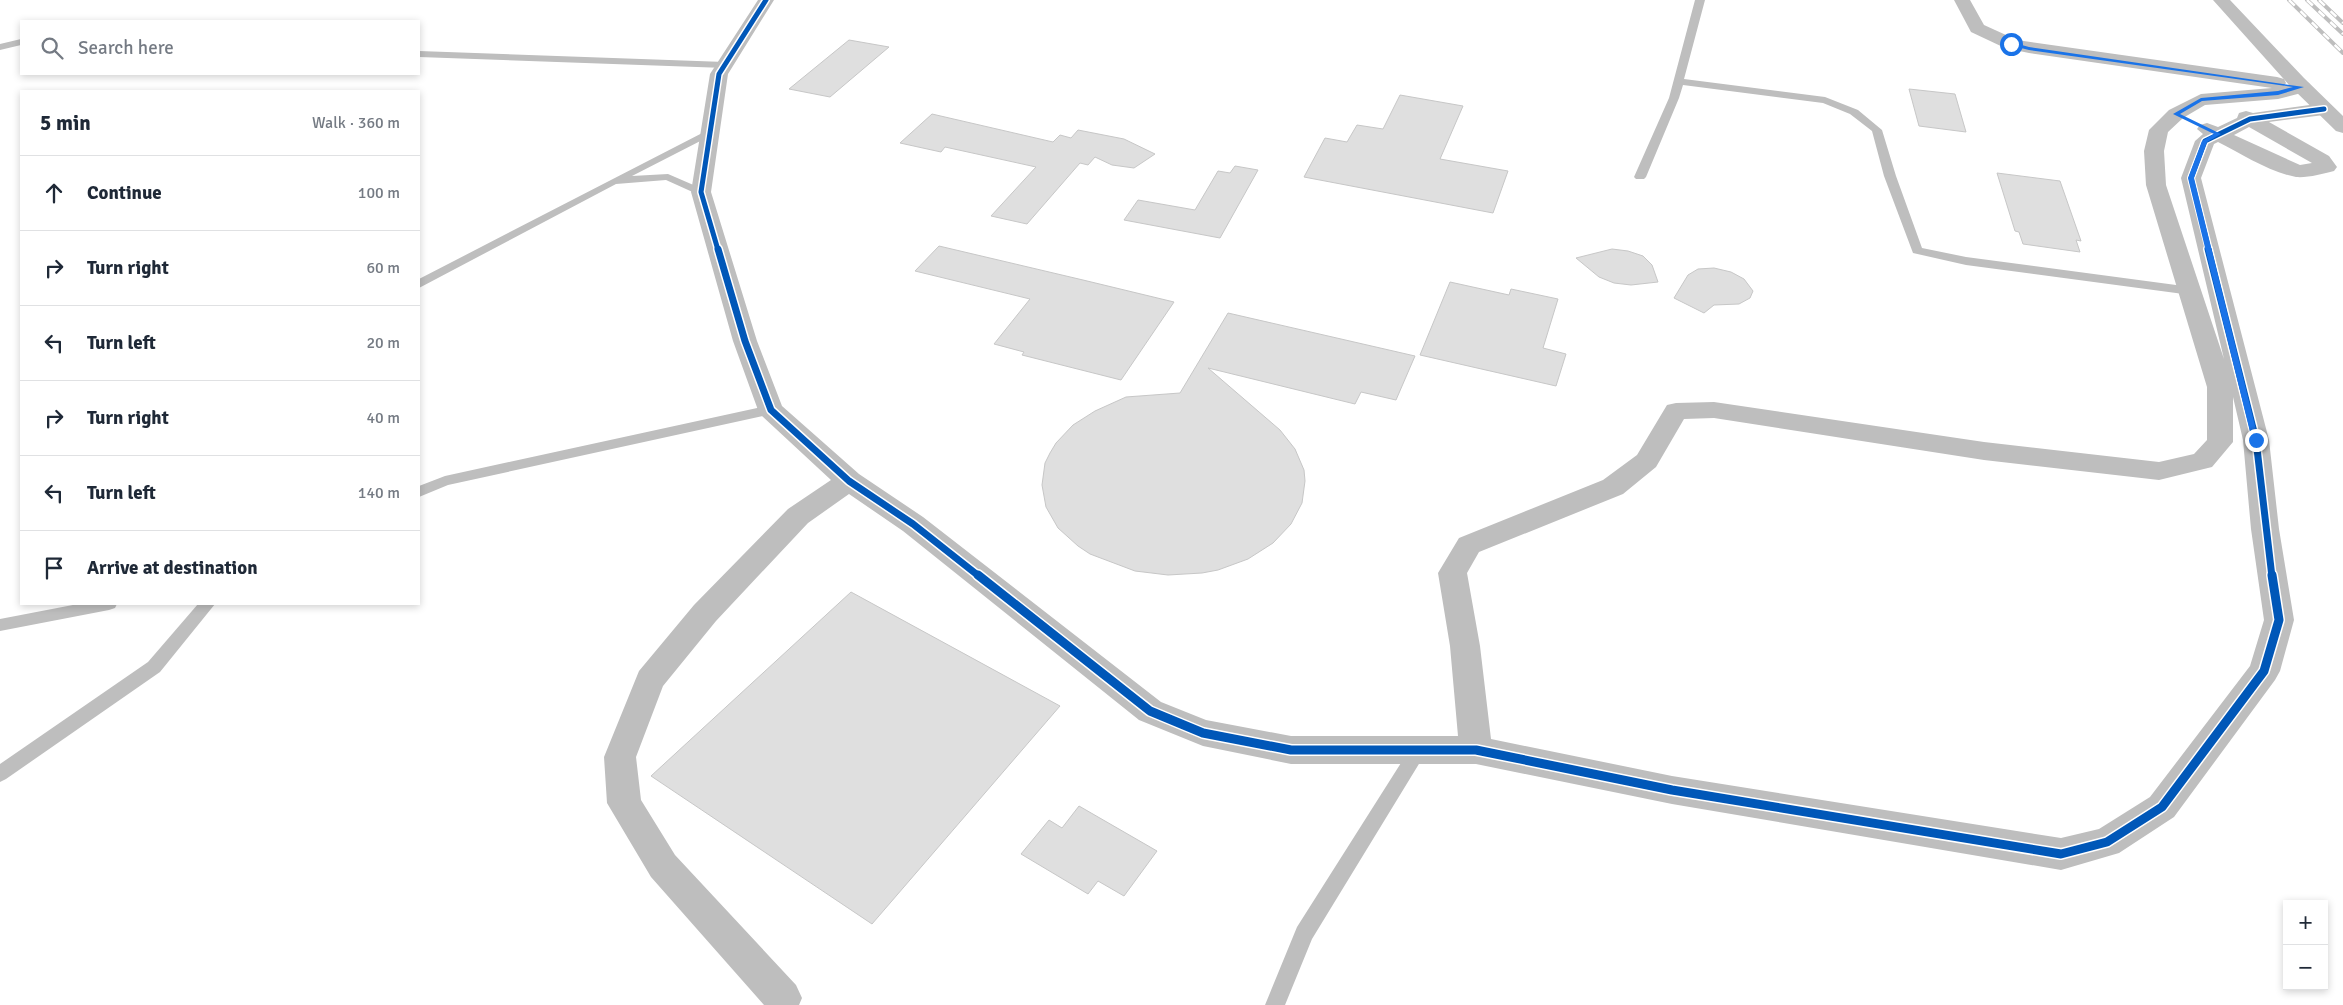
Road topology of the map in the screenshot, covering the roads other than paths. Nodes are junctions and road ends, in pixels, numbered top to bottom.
1 (766, 0) edge
2 (1700, 0) edge
3 (1962, 0) edge
4 (2221, 0) edge
5 (20, 42) edge
6 (0, 47) edge
7 (420, 54) edge
8 (725, 64) junction
9 (1678, 81) junction
10 (2302, 87) junction
11 (2201, 100) junction
12 (2176, 114) junction
13 (2250, 118) junction
14 (2333, 118) edge
15 (710, 132) junction
16 (2218, 134) junction
17 (1640, 176) dead end
18 (614, 182) junction
19 (701, 192) junction
20 (420, 283) edge
21 (2191, 291) junction
22 (771, 410) junction
23 (849, 481) junction
24 (420, 492) edge
25 (104, 605) edge
26 (206, 605) edge
27 (0, 625) edge
28 (1419, 749) junction
29 (1476, 750) junction
30 (0, 774) edge
31 (783, 998) dead end
32 (1275, 1005) edge

1 - 8 street
2 - 9 lane
3 - 10 street
4 - 10 street
5 - 6 lane
7 - 8 lane
8 - 15 street
9 - 17 lane
9 - 21 lane
10 - 11 street
10 - 14 street
11 - 12 street
11 - 13 street
12 - 16 street
12 - 21 street
13 - 14 street
13 - 16 street
13 - 16 street
15 - 18 lane
15 - 19 street
16 - 29 street
18 - 19 lane
18 - 20 lane
19 - 22 street
21 - 29 street
22 - 23 street
22 - 24 lane
23 - 28 street
23 - 31 street
25 - 27 lane
26 - 30 lane
28 - 29 street
28 - 32 lane

